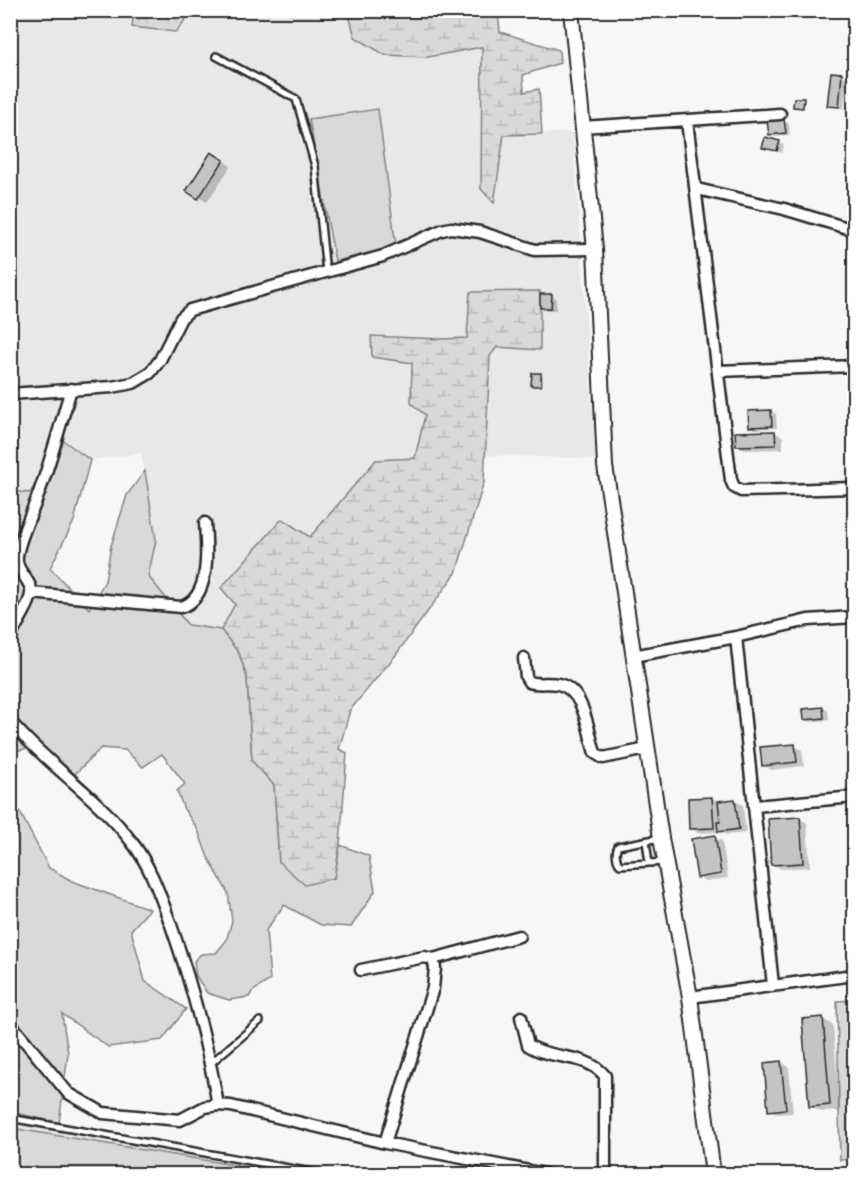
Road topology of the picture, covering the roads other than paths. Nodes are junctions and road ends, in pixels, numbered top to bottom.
1 (571, 10) edge
2 (216, 57) dead end
3 (780, 114) dead end
4 (687, 121) junction
5 (582, 127) junction
6 (697, 189) junction
7 (855, 230) edge
8 (595, 249) junction
9 (326, 272) junction
10 (855, 366) edge
11 (718, 371) junction
12 (71, 389) junction
13 (10, 394) edge
14 (855, 488) edge
15 (206, 523) dead end
16 (32, 593) junction
17 (855, 617) edge
18 (736, 637) junction
19 (10, 639) edge
20 (633, 656) junction
21 (524, 658) dead end
22 (10, 722) edge
23 (647, 749) junction
24 (855, 797) edge
25 (755, 806) junction
26 (661, 838) junction
27 (646, 841) junction
28 (666, 862) junction
29 (649, 863) junction
30 (519, 936) dead end
31 (433, 959) junction
32 (361, 970) dead end
33 (855, 975) edge
34 (773, 985) junction
35 (690, 996) junction
36 (521, 1017) dead end
37 (260, 1021) dead end
38 (10, 1023) edge
39 (211, 1063) junction
40 (218, 1105) junction
41 (10, 1118) edge
42 (385, 1143) junction
43 (322, 1174) edge
44 (545, 1174) edge
45 (605, 1174) edge
46 (713, 1174) edge

1 - 5 street
2 - 9 lane
3 - 4 street
4 - 5 street
4 - 6 street
5 - 8 street
6 - 7 street
6 - 11 street
8 - 9 street
8 - 20 street
9 - 12 street
10 - 11 street
11 - 14 street
12 - 13 street
12 - 16 street
15 - 16 street
16 - 19 street
17 - 18 street
18 - 20 street
18 - 25 street
20 - 23 street
21 - 23 street
22 - 39 street
23 - 26 street
24 - 25 street
25 - 34 street
26 - 27 lane
26 - 28 street
27 - 29 lane
27 - 29 lane
28 - 29 lane
28 - 35 street
30 - 31 street
31 - 32 street
31 - 42 street
33 - 34 street
34 - 35 street
35 - 46 street
36 - 45 street
37 - 39 lane
38 - 40 street
39 - 40 street
40 - 42 street
41 - 43 lane
42 - 44 street

